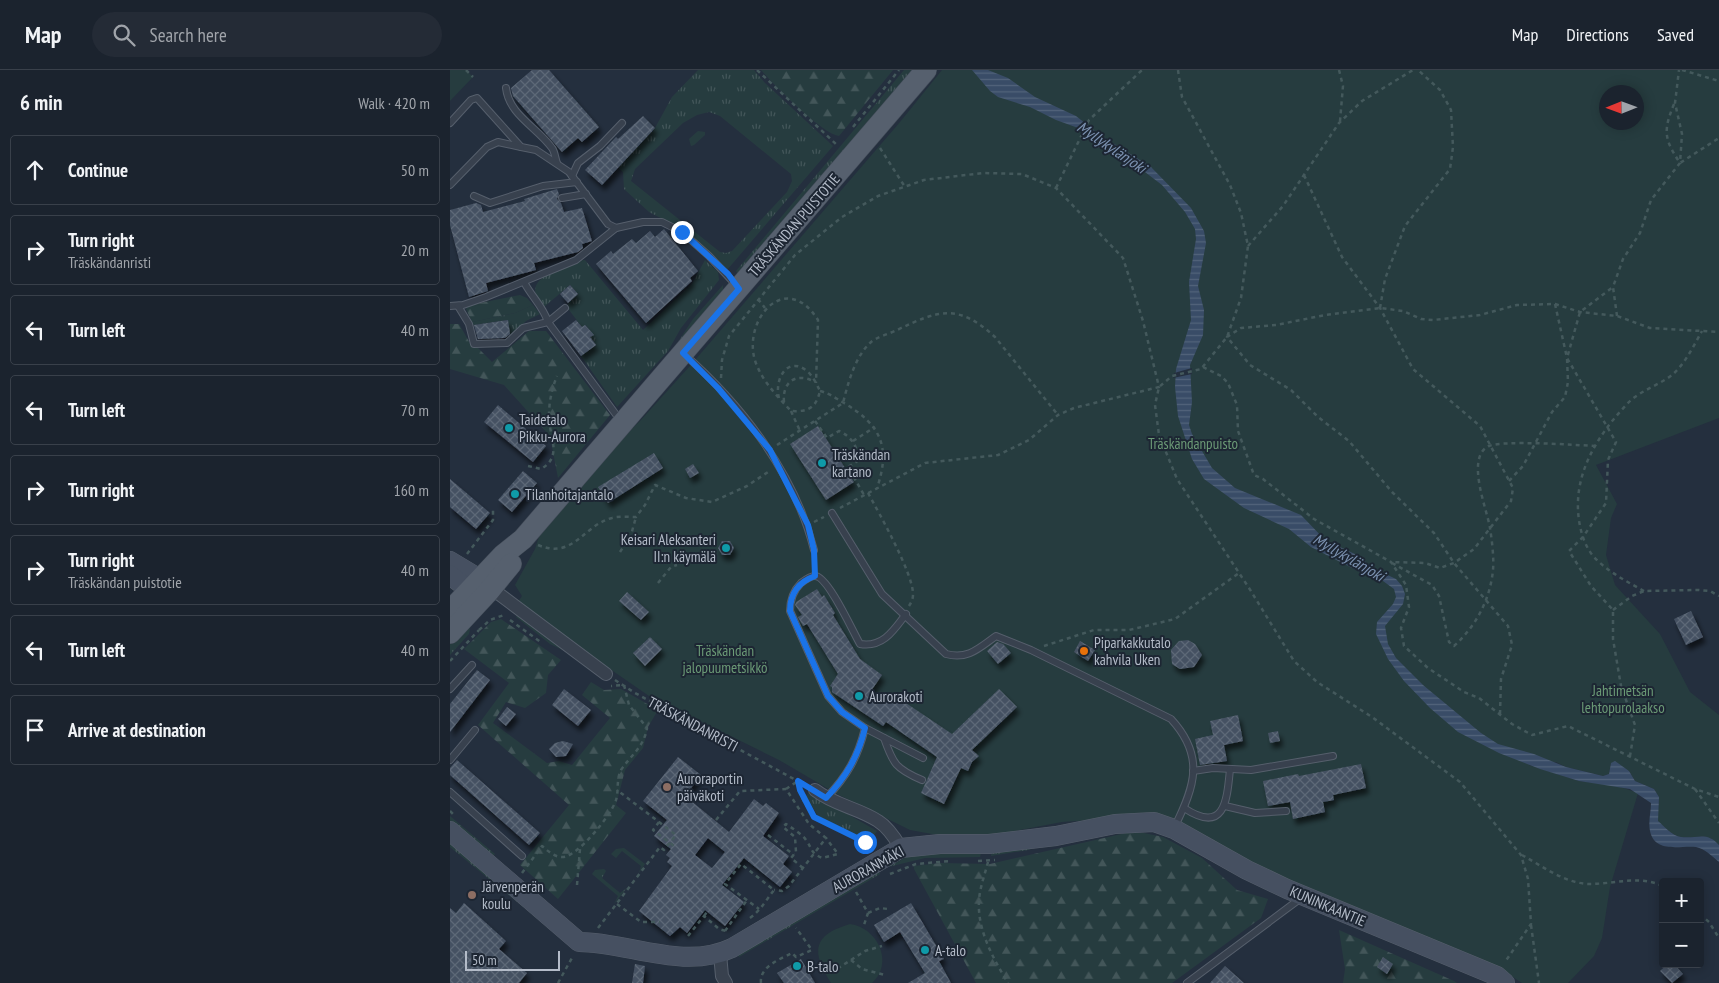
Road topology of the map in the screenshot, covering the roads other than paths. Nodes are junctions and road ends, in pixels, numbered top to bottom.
1 (926, 70) edge
2 (506, 88) dead end
3 (450, 123) edge
4 (622, 123) dead end
5 (521, 147) junction
6 (556, 163) junction
7 (574, 179) junction
8 (450, 185) edge
9 (586, 194) junction
10 (474, 196) dead end
11 (562, 198) dead end
12 (616, 228) junction
13 (524, 282) junction
14 (739, 289) junction
15 (450, 306) edge
16 (458, 306) junction
17 (565, 308) dead end
18 (548, 322) junction
19 (683, 353) junction
20 (622, 423) junction
21 (832, 513) road end
22 (814, 550) dead end
23 (456, 560) edge
24 (450, 575) edge
25 (479, 587) junction
26 (450, 612) edge
27 (906, 614) junction
28 (450, 633) edge
29 (472, 665) dead end
30 (605, 680) road end
31 (450, 689) edge
32 (865, 728) junction
33 (474, 730) dead end
34 (884, 738) junction
35 (1333, 756) dead end
36 (923, 758) dead end
37 (450, 760) edge
38 (1230, 769) junction
39 (1193, 770) junction
40 (922, 780) dead end
41 (815, 790) road end
42 (450, 792) edge
43 (826, 798) junction
44 (1225, 806) junction
45 (1184, 808) junction
46 (1286, 811) dead end
47 (1154, 822) joint
48 (1174, 829) junction
49 (450, 831) edge
50 (901, 848) junction
51 (522, 856) dead end
52 (1301, 895) junction
53 (720, 954) junction
54 (1501, 979) edge
55 (726, 983) edge
56 (1187, 983) edge

1 - 14 main road, TRÄSKÄNDAN PUISTOTIE
2 - 6 lane
3 - 5 lane
4 - 7 lane
5 - 6 lane
5 - 8 lane
6 - 7 lane
7 - 9 lane
7 - 10 lane
9 - 11 lane
9 - 12 lane
12 - 13 lane
12 - 14 lane
13 - 16 lane
13 - 18 lane
14 - 19 main road, TRÄSKÄNDAN PUISTOTIE
15 - 16 lane
16 - 18 lane
17 - 18 lane
18 - 20 lane
19 - 20 main road, TRÄSKÄNDAN PUISTOTIE
19 - 22 lane
20 - 25 main road, TRÄSKÄNDAN PUISTOTIE
21 - 27 lane
23 - 25 main road
24 - 25 main road
25 - 26 main road
25 - 28 main road
25 - 30 street
27 - 32 lane
27 - 39 lane
29 - 31 lane
32 - 34 lane
32 - 43 lane
33 - 37 lane
34 - 36 lane
34 - 40 lane
35 - 38 lane
38 - 39 lane
38 - 44 lane
39 - 45 lane
41 - 43 street
42 - 51 lane
43 - 50 street
44 - 45 lane
44 - 46 lane
45 - 48 lane
47 - 48 main road, KUNINKAANTIE
47 - 50 main road, AURORANMÄKI
48 - 52 main road, KUNINKAANTIE
49 - 53 main road, AURORANMÄKI
50 - 53 main road, AURORANMÄKI
52 - 54 main road, KUNINKAANTIE
52 - 56 lane
53 - 55 street

